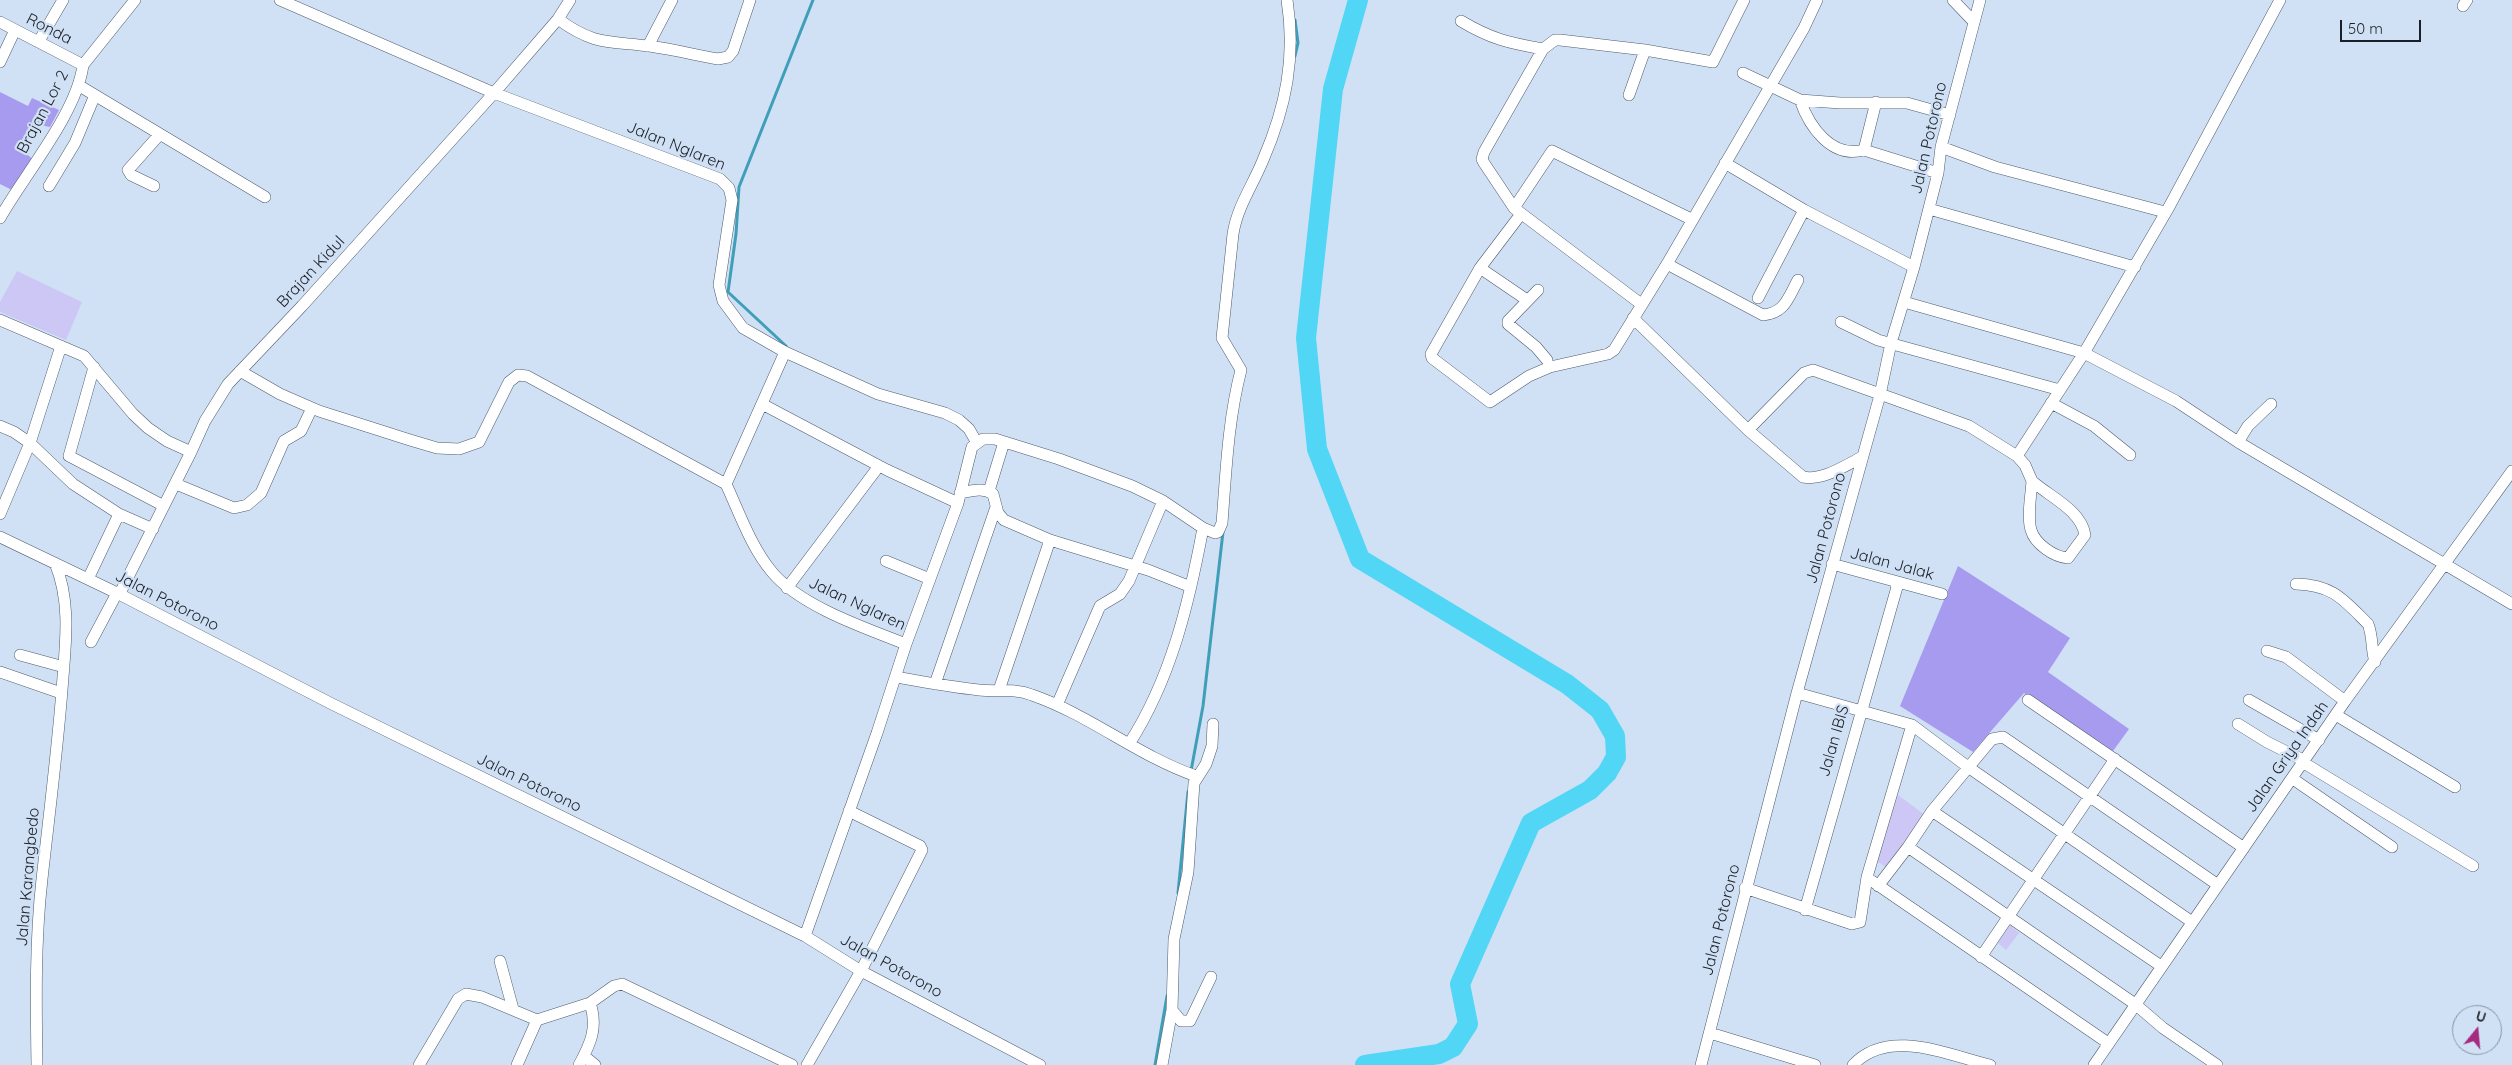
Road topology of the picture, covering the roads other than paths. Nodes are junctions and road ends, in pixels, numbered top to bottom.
1 (63, 0) edge
2 (135, 0) edge
3 (280, 0) edge
4 (570, 0) edge
5 (672, 0) edge
6 (750, 0) edge
7 (1287, 0) edge
8 (1744, 0) edge
9 (1817, 0) edge
10 (1953, 0) edge
11 (1980, 0) edge
12 (2280, 0) edge
13 (558, 19) junction
14 (1461, 21) dead end
15 (0, 22) edge
16 (1974, 22) junction
17 (15, 30) junction
18 (39, 41) junction
19 (648, 46) junction
20 (1543, 49) junction
21 (1645, 50) junction
22 (0, 62) edge
23 (83, 65) junction
24 (1743, 73) dead end
25 (78, 85) junction
26 (1770, 86) junction
27 (494, 92) junction
28 (95, 95) junction
29 (1629, 95) dead end
30 (1800, 100) junction
31 (1876, 102) junction
32 (1950, 115) junction
33 (160, 134) junction
34 (1941, 147) junction
35 (1864, 150) junction
36 (1725, 163) junction
37 (1938, 173) junction
38 (49, 186) dead end
39 (154, 186) dead end
40 (265, 197) dead end
41 (1929, 209) junction
42 (1804, 210) junction
43 (1518, 211) junction
44 (2165, 212) junction
45 (0, 218) edge
46 (1691, 220) junction
47 (1667, 264) junction
48 (2135, 266) junction
49 (1914, 267) junction
50 (1480, 268) junction
51 (1798, 280) dead end
52 (1538, 290) dead end
53 (1758, 298) dead end
54 (1527, 300) junction
55 (1904, 302) junction
56 (1642, 304) junction
57 (1633, 318) junction
58 (0, 320) edge
59 (1841, 322) dead end
60 (1891, 344) junction
61 (61, 346) junction
62 (785, 352) junction
63 (2084, 353) junction
64 (1547, 360) dead end
65 (94, 367) junction
66 (240, 371) junction
67 (2060, 390) junction
68 (1880, 396) junction
69 (2051, 403) junction
70 (762, 404) junction
71 (2271, 404) dead end
72 (312, 408) junction
73 (0, 426) edge
74 (1748, 430) junction
75 (1004, 442) junction
76 (2238, 442) junction
77 (30, 443) junction
78 (977, 443) junction
79 (192, 452) junction
80 (2130, 455) dead end
81 (2018, 456) junction
82 (1862, 457) junction
83 (879, 466) junction
84 (2512, 471) edge
85 (2032, 481) junction
86 (176, 484) junction
87 (726, 484) junction
88 (989, 491) junction
89 (959, 498) junction
90 (1163, 501) junction
91 (164, 506) junction
92 (996, 507) junction
93 (0, 514) edge
94 (119, 514) junction
95 (1203, 528) junction
96 (153, 529) junction
97 (0, 537) edge
98 (1050, 540) junction
99 (886, 561) dead end
100 (55, 563) junction
101 (1832, 564) junction
102 (2444, 564) junction
103 (1134, 566) junction
104 (88, 579) junction
105 (930, 579) junction
106 (1896, 582) junction
107 (2296, 584) dead end
108 (1191, 587) junction
109 (787, 588) junction
110 (118, 594) junction
111 (1942, 594) dead end
112 (2512, 604) edge
113 (91, 642) dead end
114 (906, 644) junction
115 (2267, 651) dead end
116 (20, 655) dead end
117 (2375, 662) junction
118 (64, 667) junction
119 (0, 672) edge
120 (896, 677) junction
121 (935, 684) junction
122 (999, 690) junction
123 (62, 693) junction
124 (1797, 693) junction
125 (2028, 700) dead end
126 (2250, 700) dead end
127 (2345, 701) junction
128 (1057, 705) junction
129 (1860, 710) junction
130 (2336, 715) junction
131 (1213, 724) dead end
132 (2238, 724) dead end
133 (1912, 725) junction
134 (2319, 740) junction
135 (1129, 744) junction
136 (2115, 759) junction
137 (2305, 762) junction
138 (1968, 767) junction
139 (1192, 775) junction
140 (2293, 779) junction
141 (2455, 787) dead end
142 (2089, 797) junction
143 (849, 810) junction
144 (1932, 811) junction
145 (2064, 834) junction
146 (1908, 847) junction
147 (2392, 847) dead end
148 (2244, 848) junction
149 (2473, 866) dead end
150 (1867, 877) junction
151 (2033, 881) junction
152 (2218, 885) junction
153 (1878, 886) junction
154 (1746, 888) junction
155 (1805, 910) junction
156 (2008, 916) junction
157 (2192, 922) junction
158 (805, 936) junction
159 (1981, 957) junction
160 (500, 961) dead end
161 (2161, 966) junction
162 (861, 971) junction
163 (1211, 976) dead end
164 (590, 1003) junction
165 (2135, 1004) junction
166 (513, 1009) junction
167 (1172, 1010) junction
168 (536, 1020) junction
169 (1710, 1033) junction
170 (2108, 1043) junction
171 (582, 1060) edge
172 (1956, 1061) edge
173 (37, 1065) edge
174 (419, 1065) edge
175 (517, 1065) edge
176 (595, 1065) edge
177 (792, 1065) edge
178 (807, 1065) edge
179 (1040, 1065) edge
180 (1162, 1065) edge
181 (1701, 1065) edge
182 (1815, 1065) edge
183 (1853, 1065) edge
184 (1990, 1065) edge
185 (2094, 1065) edge
186 (2217, 1065) edge

1 - 18 street
2 - 23 street, Brajan Lor 2
3 - 27 street, Jalan Nglaren
4 - 13 street, Brajan Kidul
5 - 19 street
6 - 19 street
7 - 95 street
8 - 21 street
9 - 26 street
10 - 16 street
11 - 16 street, Jalan Potorono
12 - 44 street
13 - 19 street
13 - 27 street, Brajan Kidul
14 - 20 street
15 - 17 street, Ronda
16 - 32 street, Jalan Potorono
17 - 18 street, Ronda
17 - 22 street
18 - 23 street, Ronda
20 - 21 street
20 - 43 street
21 - 29 street
23 - 25 street, Brajan Lor 2
24 - 26 street
25 - 28 street
25 - 45 street, Brajan Lor 2
26 - 30 street
26 - 36 street
27 - 62 street, Jalan Nglaren
27 - 66 street, Brajan Kidul
28 - 33 street
28 - 38 street
30 - 31 street
30 - 35 street
31 - 32 street
31 - 35 street
32 - 34 street, Jalan Potorono
33 - 39 street
33 - 40 street
34 - 37 street, Jalan Potorono
34 - 44 street
35 - 37 street
36 - 42 street
36 - 46 street
37 - 41 street, Jalan Potorono
41 - 48 street
41 - 49 street, Jalan Potorono
42 - 49 street
42 - 53 street
43 - 46 street
43 - 50 street
43 - 56 street
44 - 48 street
46 - 47 street
47 - 51 street
47 - 56 street
48 - 63 street
49 - 55 street, Jalan Potorono
50 - 54 street
50 - 57 street
52 - 54 street
54 - 64 street
55 - 60 street, Jalan Potorono
55 - 63 street
56 - 57 street
57 - 74 street
58 - 61 street
59 - 60 street
60 - 67 street
60 - 68 street, Jalan Potorono
61 - 65 street
61 - 77 street
62 - 70 street
62 - 78 street, Jalan Nglaren
63 - 67 street
63 - 76 street
65 - 79 street
65 - 91 street
66 - 72 street
66 - 79 street, Brajan Kidul
67 - 69 street
68 - 74 street
68 - 81 street
68 - 82 street, Jalan Potorono
69 - 80 street
69 - 81 street
70 - 83 street
70 - 87 street
71 - 76 street
72 - 86 street
72 - 87 street
73 - 77 street
74 - 82 street
75 - 78 street
75 - 88 street
75 - 90 street
76 - 102 street
77 - 93 street
77 - 94 street
78 - 89 street
79 - 86 street, Brajan Kidul
81 - 85 street
82 - 101 street, Jalan Potorono
83 - 89 street
83 - 109 street
84 - 102 street, Jalan Griya Indah
85 - 85 street
86 - 91 street, Brajan Kidul
87 - 109 street, Jalan Nglaren
88 - 89 street
88 - 92 street
89 - 105 street
90 - 95 street
90 - 103 street
91 - 96 street, Brajan Kidul
92 - 98 street
92 - 121 street
94 - 96 street
94 - 104 street
95 - 108 street
96 - 110 street, Brajan Kidul
97 - 100 street, Jalan Potorono
98 - 103 street
98 - 122 street
99 - 105 street
100 - 104 street, Jalan Potorono
100 - 118 street, Jalan Karangbedo
101 - 106 street, Jalan Jalak
101 - 124 street, Jalan Potorono
102 - 112 street
102 - 117 street, Jalan Griya Indah
103 - 108 street
103 - 128 street
104 - 110 street, Jalan Potorono
105 - 114 street
106 - 111 street, Jalan Jalak
106 - 129 street, Jalan IBIS
107 - 117 street
108 - 135 street
109 - 114 street, Jalan Nglaren
110 - 113 street, Brajan Kidul
110 - 158 street, Jalan Potorono
114 - 120 street
115 - 127 street
116 - 118 street
117 - 127 street, Jalan Griya Indah
118 - 123 street, Jalan Karangbedo
119 - 123 street
120 - 121 street
120 - 143 street
121 - 122 street
122 - 128 street
123 - 173 street, Jalan Karangbedo
124 - 129 street
124 - 154 street, Jalan Potorono
125 - 136 street
126 - 134 street
127 - 130 street, Jalan Griya Indah
128 - 135 street
129 - 133 street
129 - 155 street, Jalan IBIS
130 - 134 street, Jalan Griya Indah
130 - 141 street
131 - 139 street
132 - 137 street
133 - 138 street
133 - 150 street
134 - 137 street, Jalan Griya Indah
135 - 139 street
136 - 142 street
136 - 148 street
137 - 140 street, Jalan Griya Indah
137 - 149 street
138 - 142 street
138 - 144 street
138 - 145 street
139 - 167 street
140 - 147 street
140 - 148 street, Jalan Griya Indah
142 - 145 street
142 - 152 street
143 - 158 street
143 - 162 street
144 - 146 street
144 - 151 street
145 - 151 street
145 - 157 street
146 - 153 street
146 - 156 street
148 - 152 street, Jalan Griya Indah
150 - 153 street
150 - 155 street
151 - 156 street
151 - 161 street
152 - 157 street, Jalan Griya Indah
153 - 159 street
154 - 155 street
154 - 169 street, Jalan Potorono
156 - 159 street
156 - 165 street
157 - 161 street, Jalan Griya Indah
158 - 162 street, Jalan Potorono
159 - 170 street
160 - 166 street
161 - 165 street, Jalan Griya Indah
162 - 178 street
162 - 179 street, Jalan Potorono
163 - 167 street
164 - 168 street
164 - 171 street
164 - 177 street
165 - 170 street, Jalan Griya Indah
165 - 186 street
166 - 168 street
166 - 174 street
167 - 180 street
168 - 175 street
169 - 181 street, Jalan Potorono
169 - 182 street
170 - 185 street, Jalan Griya Indah
171 - 176 street
172 - 183 street
172 - 184 street

